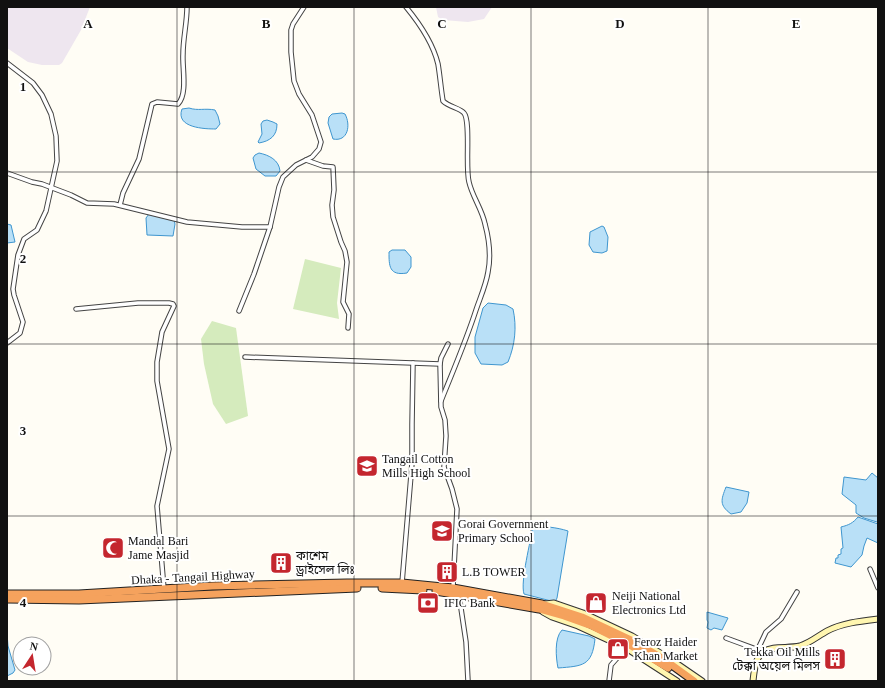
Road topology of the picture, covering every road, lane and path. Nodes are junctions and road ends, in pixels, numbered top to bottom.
1 (187, 7) edge
2 (304, 7) edge
3 (406, 7) edge
4 (7, 63) edge
5 (306, 160) junction
6 (7, 173) edge
7 (51, 187) junction
8 (120, 205) junction
9 (270, 227) junction
10 (76, 309) dead end
11 (239, 311) dead end
12 (348, 328) dead end
13 (7, 343) edge
14 (448, 344) dead end
15 (245, 357) dead end
16 (414, 363) junction
17 (440, 364) junction
18 (441, 401) junction
19 (870, 569) dead end
20 (402, 583) junction
21 (453, 588) junction
22 (878, 588) edge
23 (164, 589) junction
24 (239, 589) junction
25 (797, 592) dead end
26 (7, 594) edge
27 (459, 595) junction
28 (7, 599) edge
29 (541, 607) junction
30 (878, 619) edge
31 (726, 638) dead end
32 (626, 648) junction
33 (758, 649) junction
34 (764, 652) junction
35 (468, 681) edge
36 (609, 681) edge
37 (677, 681) edge
38 (686, 681) edge
39 (694, 681) edge
40 (702, 681) edge
41 (753, 681) edge

1 - 8 street
2 - 5 street
3 - 18 street
4 - 7 street
5 - 9 street
5 - 12 street
6 - 7 street
7 - 8 street
7 - 13 street
8 - 9 street
9 - 11 street
10 - 23 street
14 - 17 street
15 - 16 street
16 - 17 street
16 - 20 street
17 - 18 street
18 - 21 street
19 - 22 street
20 - 21 highway, Dhaka - Tangail Highway
20 - 24 highway, Dhaka - Tangail Highway
21 - 29 highway, Dhaka - Tangail Highway
23 - 24 highway, Dhaka - Tangail Highway
23 - 26 highway, Dhaka - Tangail Highway
24 - 27 highway, Dhaka - Tangail Highway
24 - 28 highway, Dhaka - Tangail Highway
25 - 33 street
27 - 29 highway, Dhaka - Tangail Highway
27 - 35 street
29 - 32 main road
29 - 38 highway, Dhaka - Tangail Highway
29 - 39 highway, Dhaka - Tangail Highway
29 - 40 main road
30 - 34 main road
31 - 33 street
32 - 36 street
32 - 37 main road
33 - 34 street
34 - 41 main road

